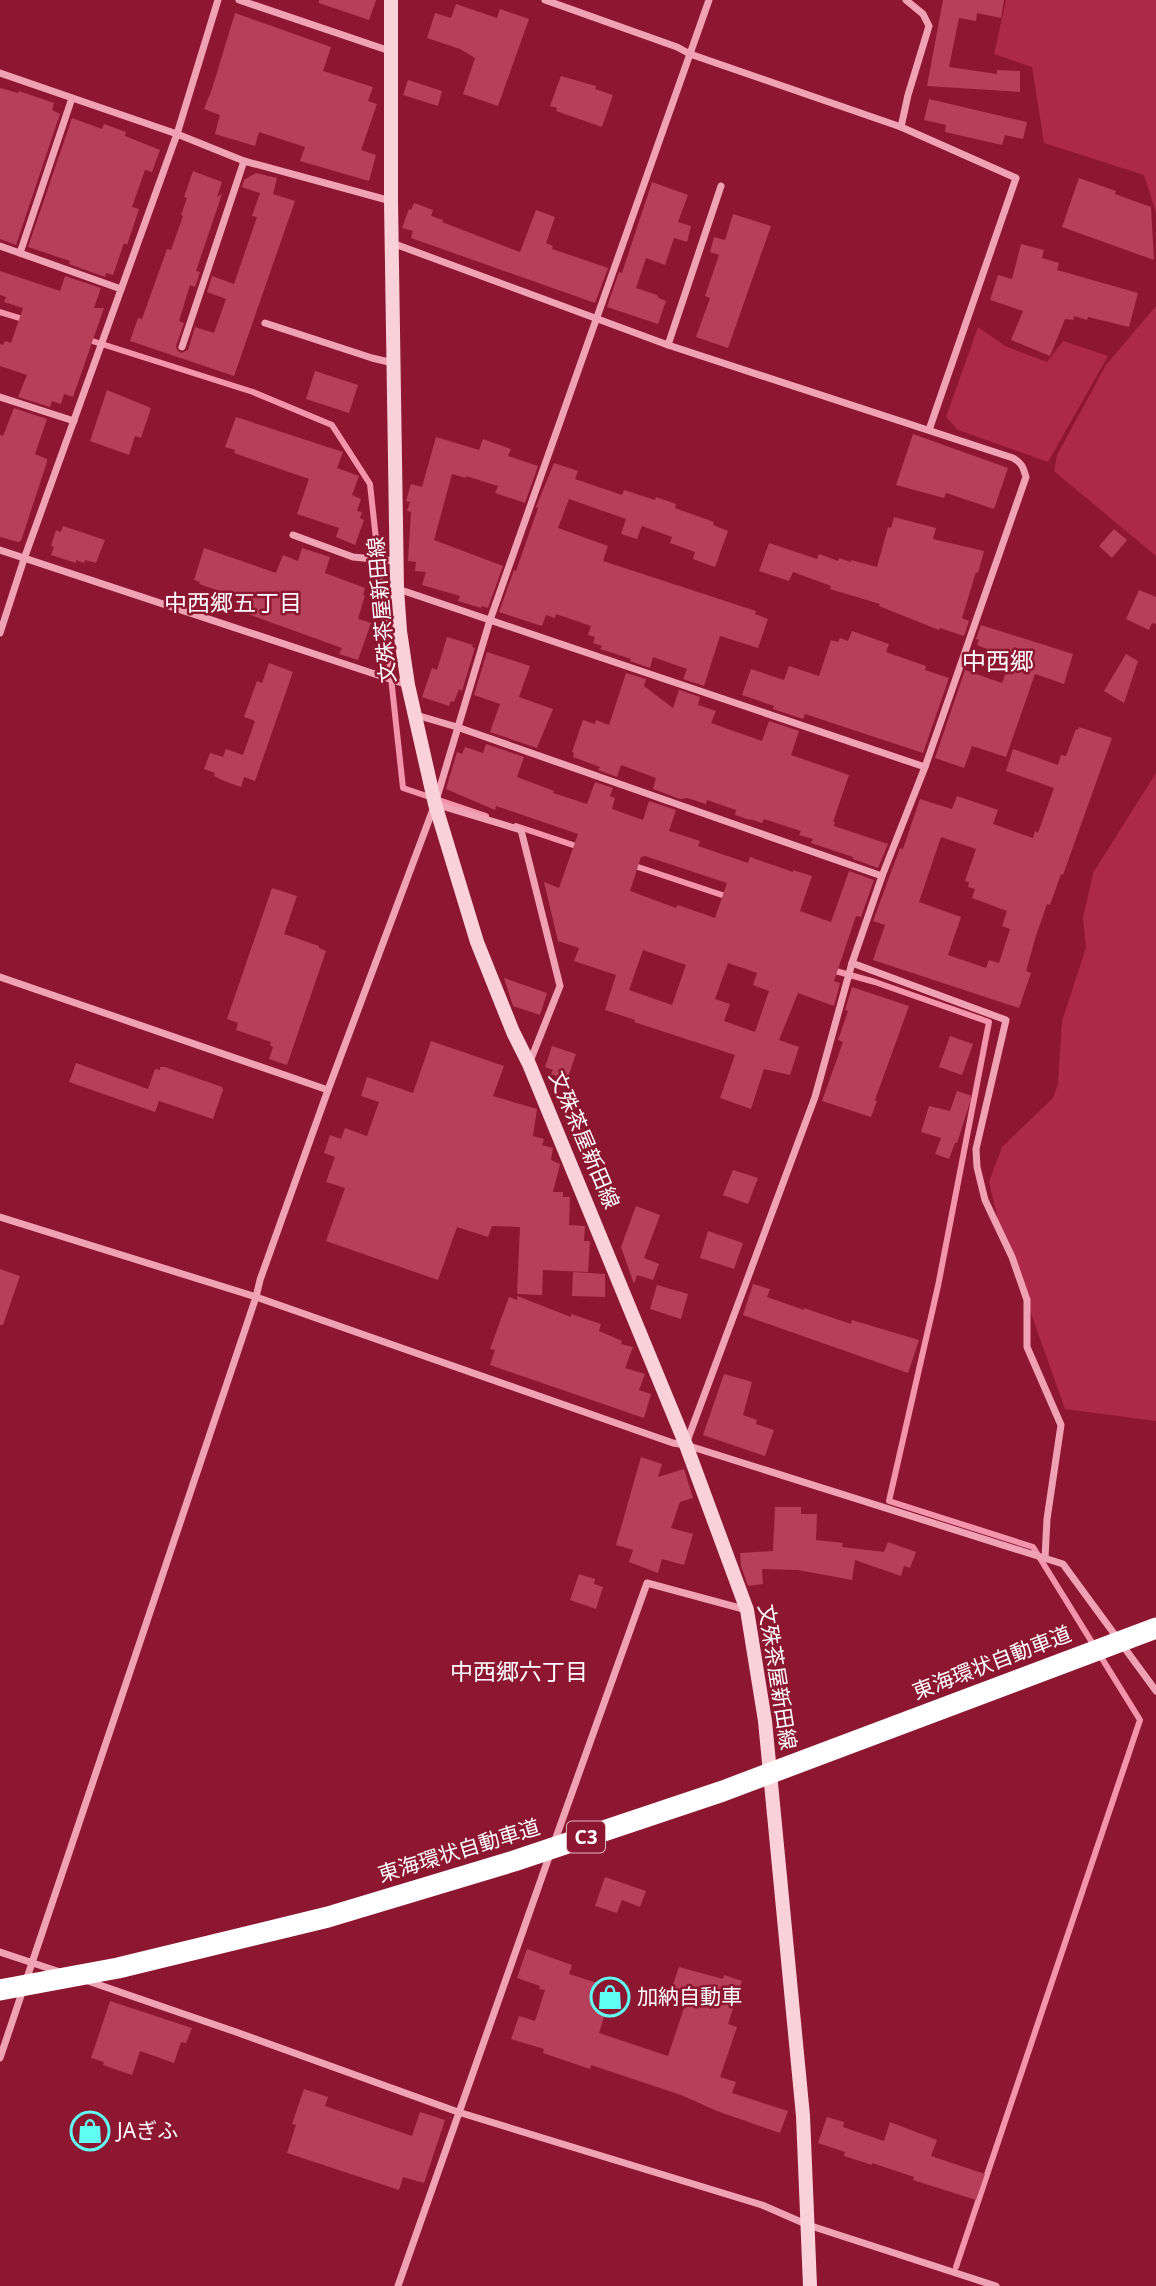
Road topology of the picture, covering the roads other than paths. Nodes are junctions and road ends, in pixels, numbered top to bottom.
1 (218, 0) edge
2 (239, 0) edge
3 (391, 0) edge
4 (545, 0) edge
5 (709, 0) edge
6 (906, 0) edge
7 (391, 52) junction
8 (690, 54) junction
9 (0, 73) edge
10 (72, 98) junction
11 (901, 127) junction
12 (177, 134) junction
13 (244, 161) junction
14 (722, 186) dead end
15 (391, 201) junction
16 (392, 243) junction
17 (0, 246) edge
18 (20, 253) junction
19 (121, 289) junction
20 (597, 320) junction
21 (265, 323) dead end
22 (668, 345) junction
23 (183, 347) dead end
24 (393, 363) junction
25 (0, 397) edge
26 (74, 421) junction
27 (929, 430) junction
28 (293, 535) dead end
29 (0, 550) edge
30 (24, 559) junction
31 (396, 561) junction
32 (397, 589) junction
33 (490, 620) junction
34 (0, 632) edge
35 (408, 685) junction
36 (416, 715) junction
37 (457, 727) junction
38 (925, 767) junction
39 (435, 804) junction
40 (882, 876) junction
41 (852, 963) junction
42 (0, 977) edge
43 (529, 1064) junction
44 (328, 1090) junction
45 (0, 1217) edge
46 (256, 1297) junction
47 (686, 1445) junction
48 (1045, 1558) junction
49 (747, 1610) junction
50 (1156, 1628) edge
51 (1156, 1690) edge
52 (0, 1952) edge
53 (33, 1963) junction
54 (0, 1990) edge
55 (0, 2058) edge
56 (458, 2112) junction
57 (808, 2225) junction
58 (398, 2286) edge
59 (810, 2286) edge
60 (996, 2286) edge

1 - 12 street
2 - 7 street
3 - 7 main road, 文殊茶屋新田線
4 - 8 street
5 - 8 street
6 - 11 street
7 - 15 main road, 文殊茶屋新田線
8 - 11 street
8 - 20 street
9 - 10 street
10 - 12 street
10 - 18 street
11 - 27 street
12 - 13 street
12 - 19 street
13 - 15 street
13 - 23 street
14 - 22 street
15 - 16 main road, 文殊茶屋新田線
16 - 20 street
16 - 24 main road, 文殊茶屋新田線
17 - 18 street
18 - 19 street
19 - 26 street
20 - 22 street
20 - 33 street
21 - 24 street
22 - 27 street
24 - 31 main road, 文殊茶屋新田線
25 - 26 street
26 - 30 street
27 - 38 street
28 - 31 street
29 - 30 street
30 - 34 street
30 - 35 street
31 - 32 main road, 文殊茶屋新田線
32 - 33 street
32 - 35 main road, 文殊茶屋新田線
33 - 37 street
33 - 38 street
35 - 36 main road, 文殊茶屋新田線
36 - 37 street
36 - 39 main road, 文殊茶屋新田線
37 - 39 street
37 - 40 street
38 - 40 street
39 - 43 main road, 文殊茶屋新田線
39 - 43 street
39 - 44 street
40 - 41 street
41 - 47 street
41 - 48 street
42 - 44 street
43 - 47 main road, 文殊茶屋新田線
44 - 46 street
45 - 46 street
46 - 47 street
46 - 53 street
47 - 48 street
47 - 49 main road, 文殊茶屋新田線
48 - 51 street
49 - 56 street
49 - 57 main road, 文殊茶屋新田線
50 - 54 highway, 東海環状自動車道 / C3
52 - 53 street
53 - 55 street
53 - 56 street
56 - 57 street
56 - 58 street
57 - 59 main road, 文殊茶屋新田線
57 - 60 street

